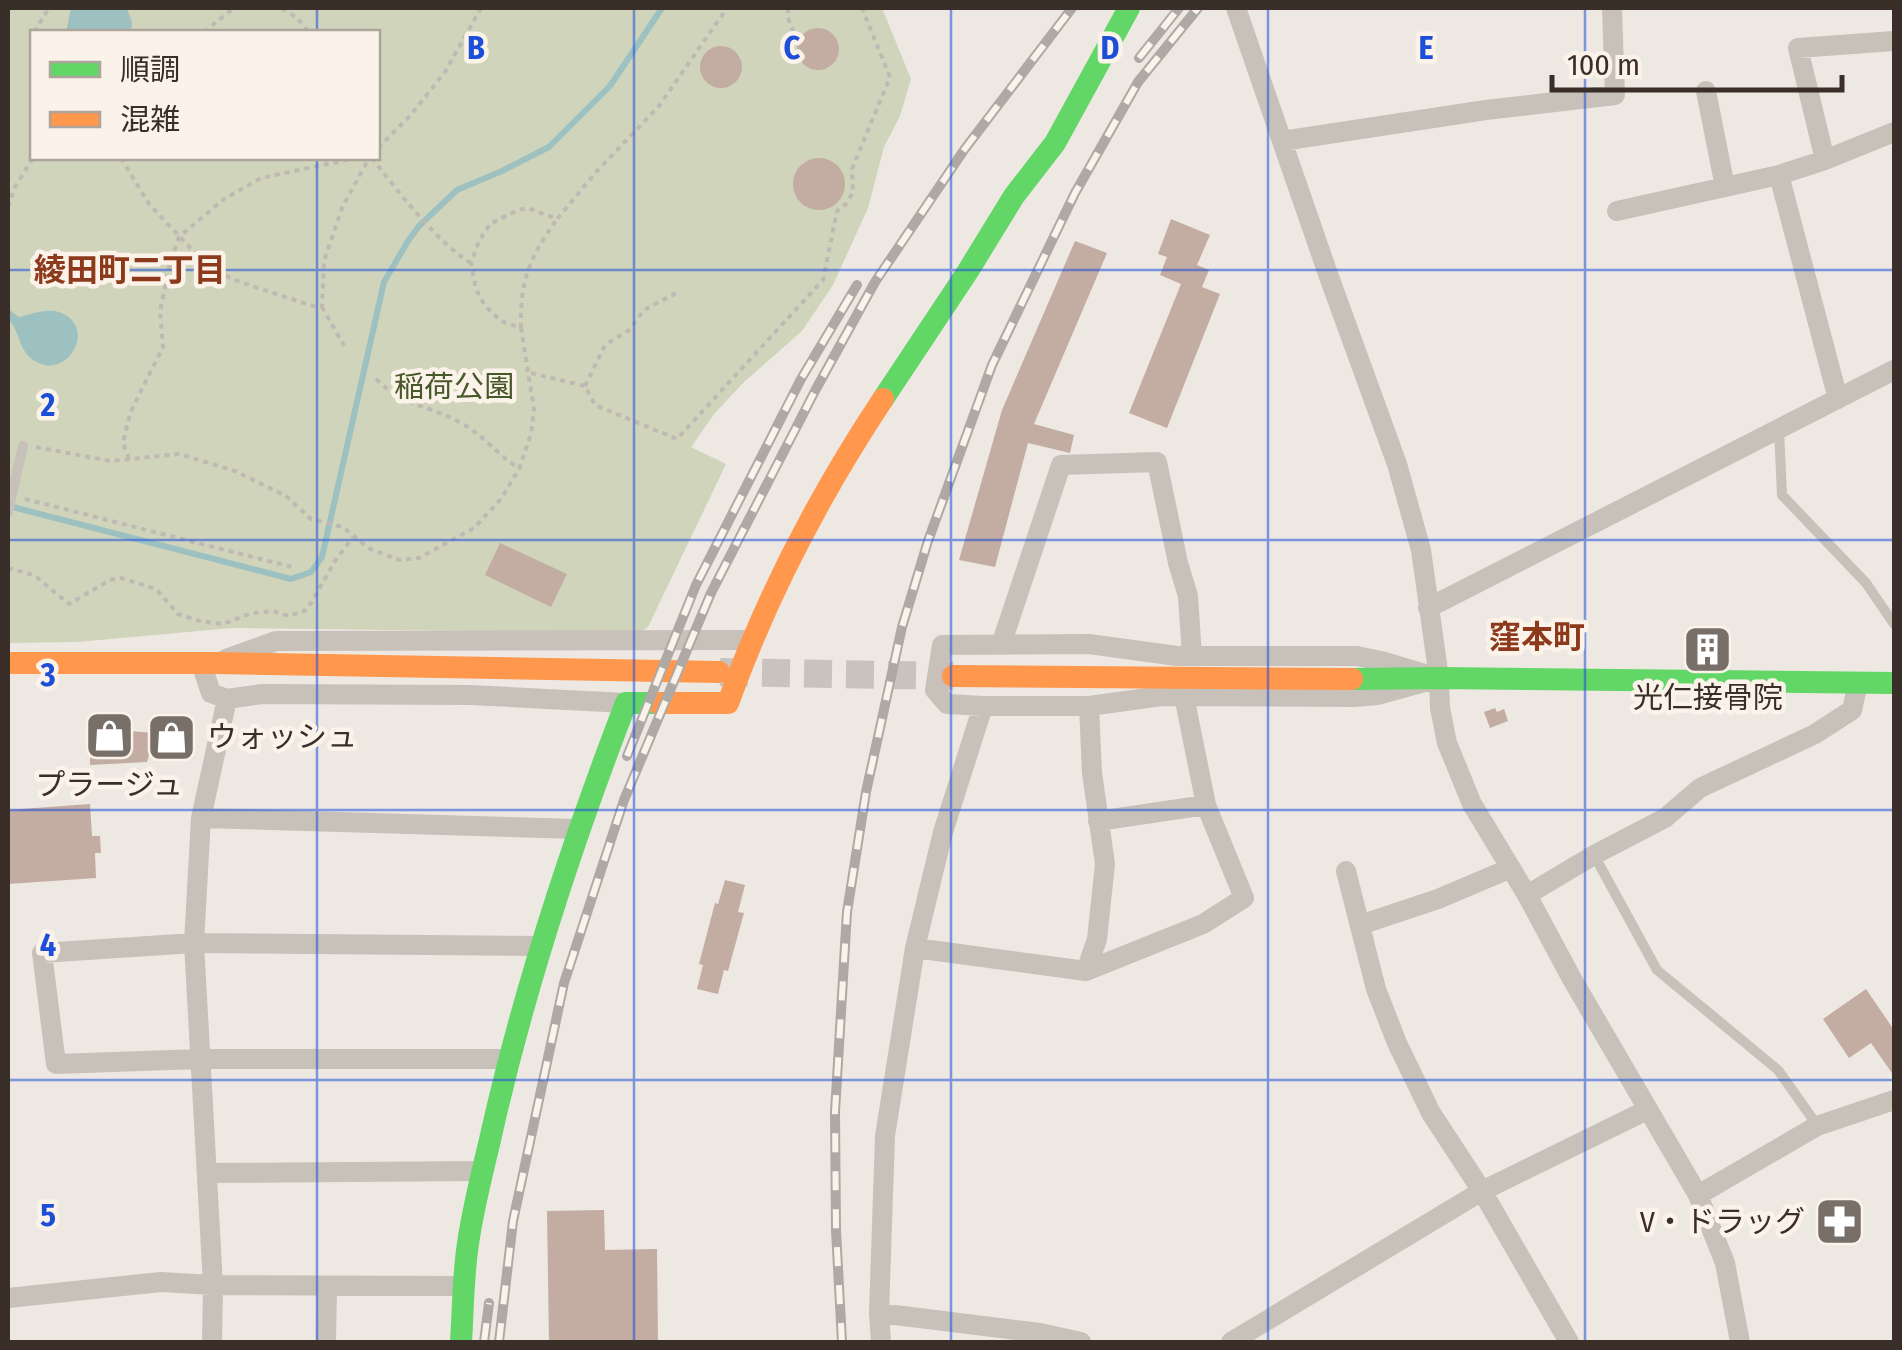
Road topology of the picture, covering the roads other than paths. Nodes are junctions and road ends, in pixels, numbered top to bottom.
1 (1130, 8) edge
2 (1236, 8) edge
3 (1612, 8) edge
4 (1894, 42) edge
5 (1706, 91) dead end
6 (1894, 132) edge
7 (1282, 141) junction
8 (1825, 160) junction
9 (1778, 175) junction
10 (1725, 187) junction
11 (1617, 211) dead end
12 (1894, 370) edge
13 (1838, 399) junction
14 (1778, 430) junction
15 (23, 446) road end
16 (8, 512) edge
17 (1428, 608) junction
18 (1894, 624) edge
19 (751, 640) junction
20 (1001, 645) junction
21 (1192, 656) junction
22 (208, 663) junction
23 (8, 664) edge
24 (719, 672) tunnel mouth
25 (953, 676) tunnel mouth
26 (1439, 678) junction
27 (1858, 683) junction
28 (1894, 683) edge
29 (1184, 696) junction
30 (227, 698) junction
31 (626, 703) junction
32 (983, 706) junction
33 (1089, 706) junction
34 (1206, 805) junction
35 (201, 818) junction
36 (1098, 821) junction
37 (579, 828) junction
38 (1594, 855) junction
39 (1510, 868) junction
40 (1346, 871) dead end
41 (1527, 895) junction
42 (1360, 925) junction
43 (194, 943) junction
44 (542, 946) junction
45 (915, 948) junction
46 (1086, 971) junction
47 (200, 1059) junction
48 (507, 1059) junction
49 (1894, 1100) edge
50 (1646, 1110) junction
51 (1817, 1126) junction
52 (484, 1171) junction
53 (206, 1172) junction
54 (1482, 1192) junction
55 (1698, 1195) junction
56 (213, 1286) junction
57 (326, 1286) junction
58 (463, 1286) junction
59 (8, 1298) edge
60 (879, 1313) junction
61 (212, 1342) edge
62 (326, 1342) edge
63 (462, 1342) edge
64 (880, 1342) edge
65 (1081, 1342) edge
66 (1232, 1342) edge
67 (1569, 1342) edge
68 (1740, 1342) edge

1 - 19 street
2 - 7 street
3 - 7 street
4 - 8 street
5 - 10 street
6 - 8 street
7 - 17 street
8 - 9 street
9 - 10 street
9 - 13 street
10 - 11 street
12 - 13 street
13 - 14 street
14 - 17 street
14 - 18 lane
15 - 16 lane
17 - 26 street
19 - 22 street
19 - 31 street
20 - 21 street
20 - 21 street
20 - 32 street
21 - 26 street
22 - 23 street
22 - 24 street
22 - 30 street
25 - 26 street
26 - 27 street
26 - 29 street
26 - 39 street
27 - 28 street
27 - 38 street
29 - 33 street
29 - 34 street
30 - 31 street
30 - 35 street
31 - 37 street
32 - 33 street
32 - 45 street
33 - 36 street
34 - 36 street
34 - 46 street
35 - 37 street
35 - 43 street
36 - 46 street
37 - 44 street
38 - 41 street
38 - 51 lane
39 - 41 street
39 - 42 street
40 - 42 street
41 - 50 street
42 - 54 street
43 - 44 street
43 - 47 street
43 - 47 street
44 - 48 street
45 - 46 street
45 - 60 street
47 - 48 street
47 - 53 street
48 - 52 street
49 - 51 street
50 - 54 street
50 - 55 street
51 - 55 street
52 - 53 street
52 - 58 street
53 - 56 street
54 - 66 street
54 - 67 street
55 - 68 street
56 - 57 street
56 - 59 street
56 - 61 street
57 - 58 street
57 - 62 street
58 - 63 street
60 - 64 street
60 - 65 street

